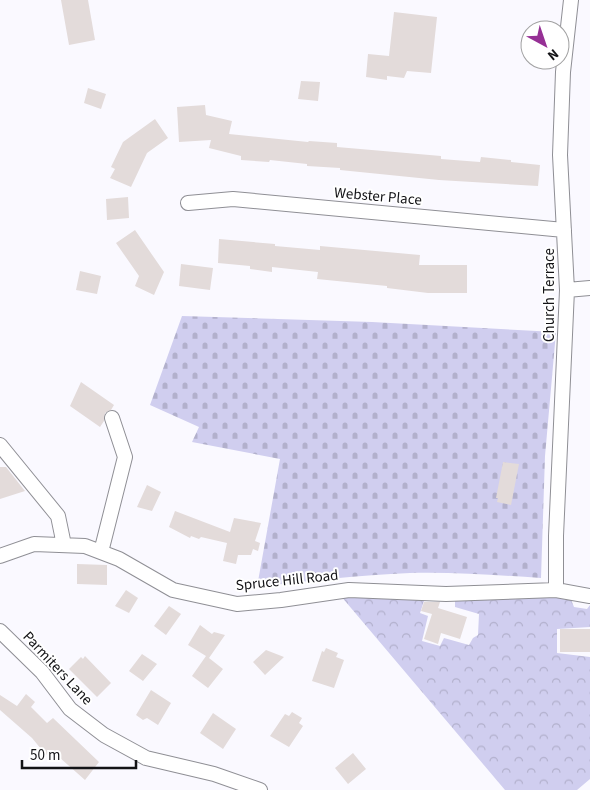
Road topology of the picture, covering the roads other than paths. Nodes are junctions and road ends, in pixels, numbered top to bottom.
1 (571, 0) edge
2 (188, 203) dead end
3 (564, 230) junction
4 (590, 288) edge
5 (567, 290) junction
6 (112, 418) dead end
7 (0, 445) edge
8 (64, 545) junction
9 (101, 552) junction
10 (0, 556) edge
11 (556, 590) junction
12 (590, 596) edge
13 (0, 631) edge
14 (260, 790) edge

1 - 3 street, Church Terrace
2 - 3 street, Webster Place
3 - 5 street, Church Terrace
4 - 5 street
5 - 11 street, Church Terrace
6 - 9 street
7 - 8 street
8 - 9 street, Spruce Hill Road
8 - 10 street, Spruce Hill Road
9 - 11 street, Spruce Hill Road
11 - 12 street, Spruce Hill Road
13 - 14 street, Parmiters Lane

